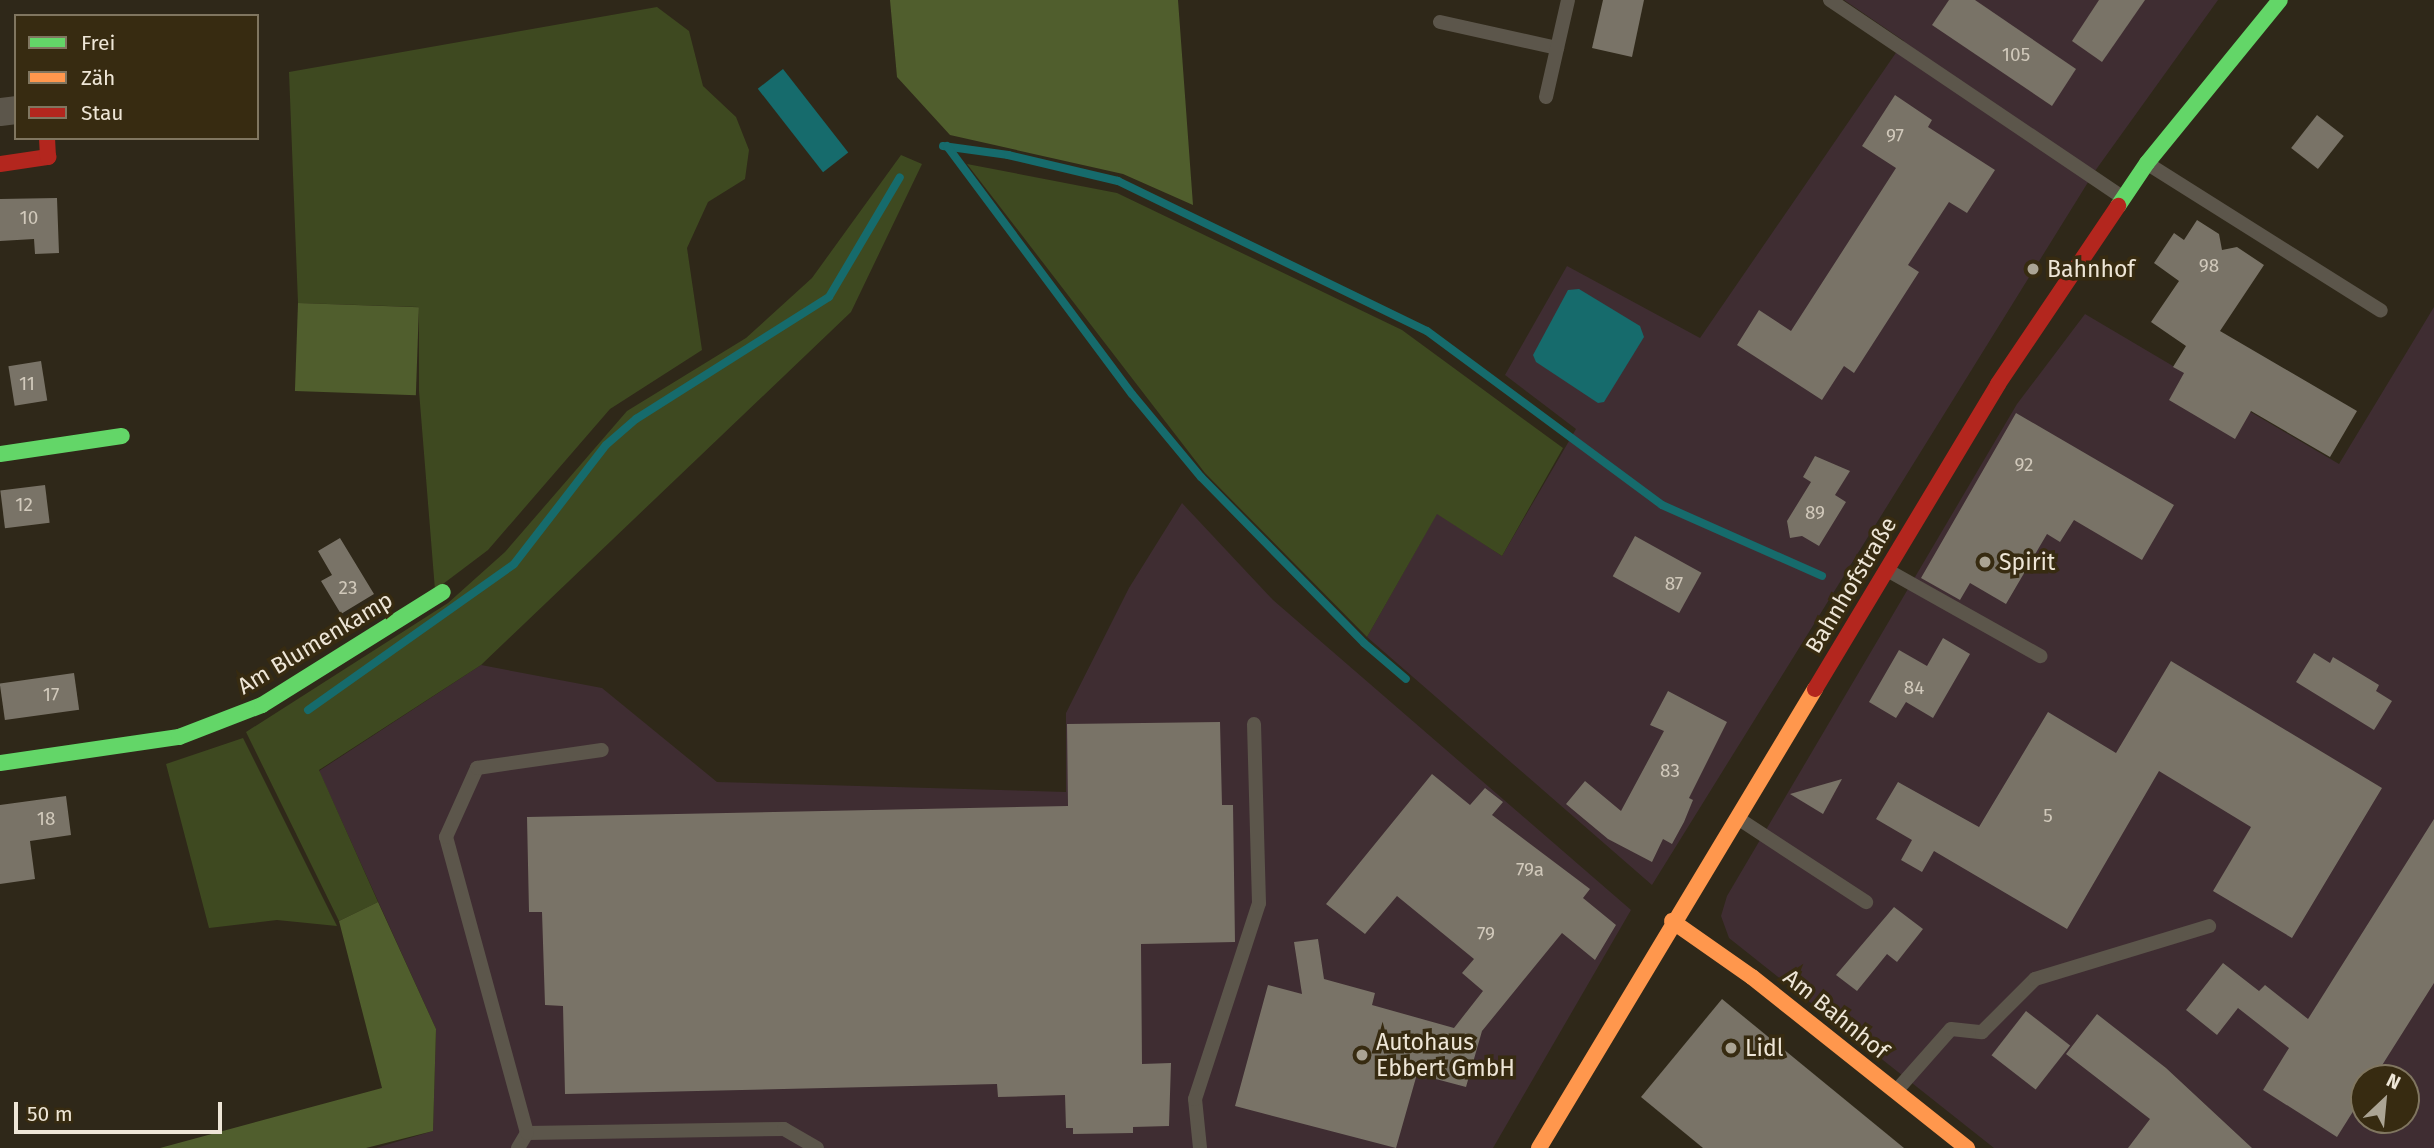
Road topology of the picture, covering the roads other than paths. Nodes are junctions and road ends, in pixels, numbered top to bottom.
1 (1568, 0) edge
2 (1830, 0) edge
3 (2280, 0) edge
4 (1440, 22) dead end
5 (1557, 48) junction
6 (1546, 97) dead end
7 (47, 140) edge
8 (2147, 163) junction
9 (0, 164) edge
10 (2123, 198) junction
11 (2381, 311) dead end
12 (122, 436) dead end
13 (0, 454) edge
14 (1886, 569) junction
15 (443, 592) dead end
16 (2040, 656) dead end
17 (1254, 724) dead end
18 (602, 750) dead end
19 (0, 763) edge
20 (1735, 817) junction
21 (1866, 902) dead end
22 (1672, 921) junction
23 (2210, 926) dead end
24 (1896, 1092) junction
25 (527, 1133) junction
26 (519, 1148) edge
27 (817, 1148) edge
28 (1200, 1148) edge
29 (1539, 1148) edge
30 (1967, 1148) edge

1 - 5 lane
2 - 10 lane
3 - 8 main road, Bahnhofstraße
4 - 5 lane
5 - 6 lane
7 - 9 main road
8 - 10 main road, Bahnhofstraße
8 - 11 lane
10 - 14 main road, Bahnhofstraße
12 - 13 main road
14 - 16 lane
14 - 20 main road, Bahnhofstraße
15 - 19 main road, Am Blumenkamp
17 - 28 lane
18 - 25 lane
20 - 21 lane
20 - 22 main road, Bahnhofstraße
22 - 24 main road, Am Bahnhof
22 - 29 main road, Bahnhofstraße
23 - 24 lane
24 - 30 main road, Am Bahnhof
25 - 26 lane
25 - 27 lane

